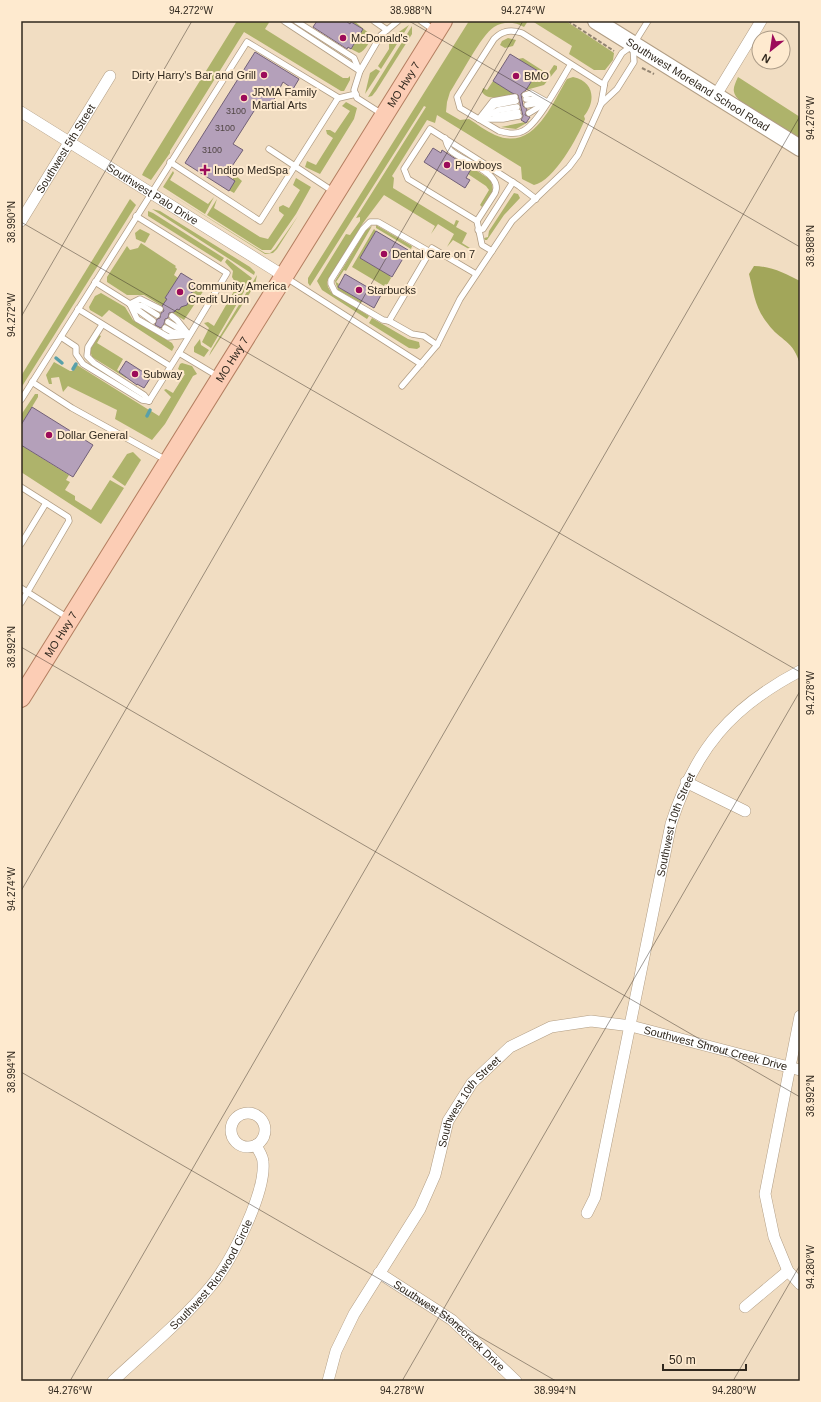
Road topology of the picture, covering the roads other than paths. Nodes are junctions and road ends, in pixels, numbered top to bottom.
1 (284, 21) edge
2 (296, 21) edge
3 (374, 21) edge
4 (398, 21) edge
5 (421, 21) edge
6 (596, 21) edge
7 (648, 21) edge
8 (761, 21) edge
9 (440, 26) edge
10 (387, 30) junction
11 (633, 45) junction
12 (571, 64) junction
13 (360, 71) junction
14 (110, 76) dead end
15 (604, 85) junction
16 (356, 94) junction
17 (716, 96) junction
18 (338, 98) junction
19 (548, 102) junction
20 (527, 104) junction
21 (601, 104) junction
22 (517, 106) junction
23 (21, 112) edge
24 (384, 115) junction
25 (478, 119) junction
26 (445, 138) junction
27 (70, 143) junction
28 (800, 148) edge
29 (269, 149) dead end
30 (170, 162) junction
31 (294, 167) junction
32 (513, 182) junction
33 (151, 193) junction
34 (336, 193) junction
35 (536, 199) junction
36 (136, 216) junction
37 (21, 220) edge
38 (477, 221) junction
39 (478, 230) junction
40 (492, 251) junction
41 (430, 252) junction
42 (476, 274) junction
43 (284, 276) junction
44 (95, 282) junction
45 (130, 304) junction
46 (78, 309) junction
47 (160, 309) dead end
48 (157, 315) dead end
49 (172, 316) dead end
50 (153, 321) dead end
51 (389, 321) junction
52 (168, 322) dead end
53 (102, 325) junction
54 (165, 328) dead end
55 (189, 335) junction
56 (61, 337) junction
57 (437, 345) junction
58 (178, 352) junction
59 (422, 364) junction
60 (170, 366) junction
61 (221, 378) junction
62 (32, 382) junction
63 (402, 386) dead end
64 (21, 400) edge
65 (149, 401) junction
66 (168, 462) junction
67 (21, 487) edge
68 (46, 503) junction
69 (21, 544) edge
70 (21, 588) edge
71 (28, 592) junction
72 (21, 603) edge
73 (70, 619) junction
74 (800, 671) edge
75 (21, 698) edge
76 (686, 782) junction
77 (745, 811) dead end
78 (800, 1016) edge
79 (631, 1026) junction
80 (795, 1069) edge
81 (256, 1145) dead end
82 (587, 1213) dead end
83 (788, 1271) junction
84 (379, 1273) junction
85 (800, 1284) edge
86 (745, 1307) dead end
87 (113, 1381) edge
88 (328, 1381) edge
89 (516, 1381) edge

1 - 13 lane
2 - 13 lane
3 - 10 lane
4 - 10 lane
5 - 9 lane
6 - 11 main road, Southwest Moreland School Road
7 - 11 lane
8 - 17 street
9 - 24 main road, MO Hwy 7
10 - 13 lane
11 - 15 lane
11 - 17 main road, Southwest Moreland School Road
11 - 21 lane
12 - 15 lane
12 - 19 lane
12 - 25 lane
13 - 16 lane
14 - 27 street, Southwest 5th Street
15 - 21 lane
16 - 18 lane
16 - 24 lane
17 - 28 main road, Southwest Moreland School Road
18 - 30 lane
18 - 31 lane
19 - 20 lane
19 - 20 lane
19 - 20 lane
19 - 25 lane
21 - 35 lane
22 - 25 lane
22 - 25 lane
22 - 25 lane
23 - 27 street, Southwest Palo Drive
24 - 34 main road, MO Hwy 7
26 - 32 lane
26 - 38 lane
26 - 38 lane
27 - 33 street, Southwest Palo Drive
27 - 37 street, Southwest 5th Street
29 - 31 lane
30 - 31 lane
30 - 33 lane
31 - 34 lane
32 - 35 lane
32 - 39 lane
33 - 36 lane
33 - 43 street, Southwest Palo Drive
34 - 43 main road, MO Hwy 7
35 - 40 lane
36 - 44 lane
36 - 55 lane
38 - 39 lane
39 - 40 lane
40 - 42 lane
41 - 42 lane
41 - 51 lane
41 - 51 lane
42 - 57 lane
43 - 59 lane
43 - 61 main road, MO Hwy 7
44 - 45 lane
44 - 46 lane
45 - 47 lane
45 - 48 lane
45 - 50 lane
45 - 55 lane
46 - 53 lane
46 - 56 lane
49 - 55 lane
51 - 57 lane
52 - 55 lane
53 - 60 lane
53 - 65 lane
54 - 55 lane
55 - 58 lane
56 - 62 lane
56 - 65 lane
57 - 59 lane
58 - 60 lane
58 - 61 lane
59 - 63 lane
60 - 65 lane
61 - 66 main road, MO Hwy 7
62 - 64 lane
62 - 66 lane
66 - 73 main road, MO Hwy 7
67 - 68 lane
68 - 69 lane
68 - 71 lane
70 - 71 lane
71 - 72 lane
71 - 73 lane
73 - 75 main road, MO Hwy 7
74 - 76 street, Southwest 10th Street
76 - 77 street
76 - 79 street, Southwest 10th Street
78 - 80 street
79 - 80 street, Southwest Shrout Creek Drive
79 - 82 street, Southwest 10th Street
79 - 84 street, Southwest 10th Street
80 - 83 street
81 - 87 street, Southwest Richwood Circle
83 - 85 street
83 - 86 street
84 - 88 street, Southwest 10th Street
84 - 89 street, Southwest Stonecreek Drive

